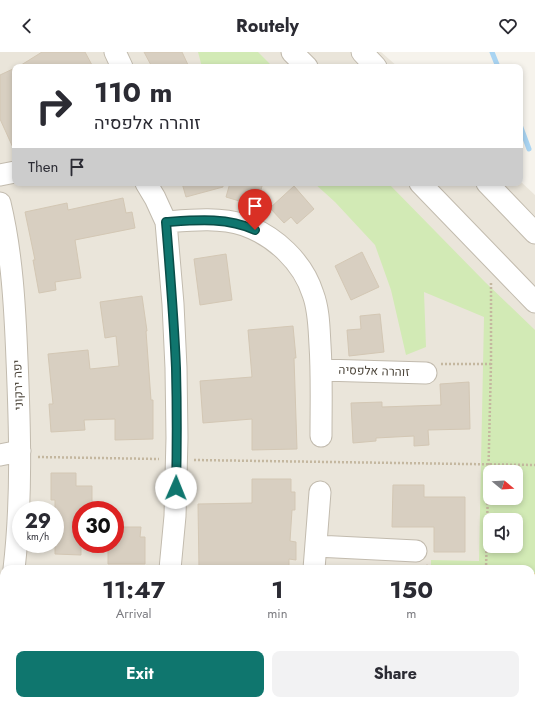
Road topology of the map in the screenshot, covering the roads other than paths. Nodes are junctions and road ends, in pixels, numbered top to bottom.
1 (115, 52) edge
2 (292, 52) edge
3 (362, 52) edge
4 (121, 64) edge
5 (304, 64) edge
6 (373, 64) edge
7 (12, 173) edge
8 (0, 175) edge
9 (148, 186) edge
10 (423, 186) edge
11 (490, 186) edge
12 (0, 203) edge
13 (166, 222) junction
14 (535, 233) edge
15 (535, 302) edge
16 (322, 370) junction
17 (426, 372) road end
18 (321, 436) dead end
19 (13, 454) edge
20 (320, 492) dead end
21 (316, 546) junction
22 (416, 550) road end
23 (14, 565) edge
24 (170, 565) edge
25 (314, 565) edge

1 - 4 street
2 - 5 street
3 - 6 street
7 - 8 street
9 - 13 street
10 - 15 street
11 - 14 street
12 - 19 street, יפה ירקוני
13 - 16 street, זוהרה אלפסיה
13 - 24 street
16 - 17 street, זוהרה אלפסיה
16 - 18 street, זוהרה אלפסיה
19 - 23 street, יפה ירקוני
20 - 21 street
21 - 22 street
21 - 25 street

